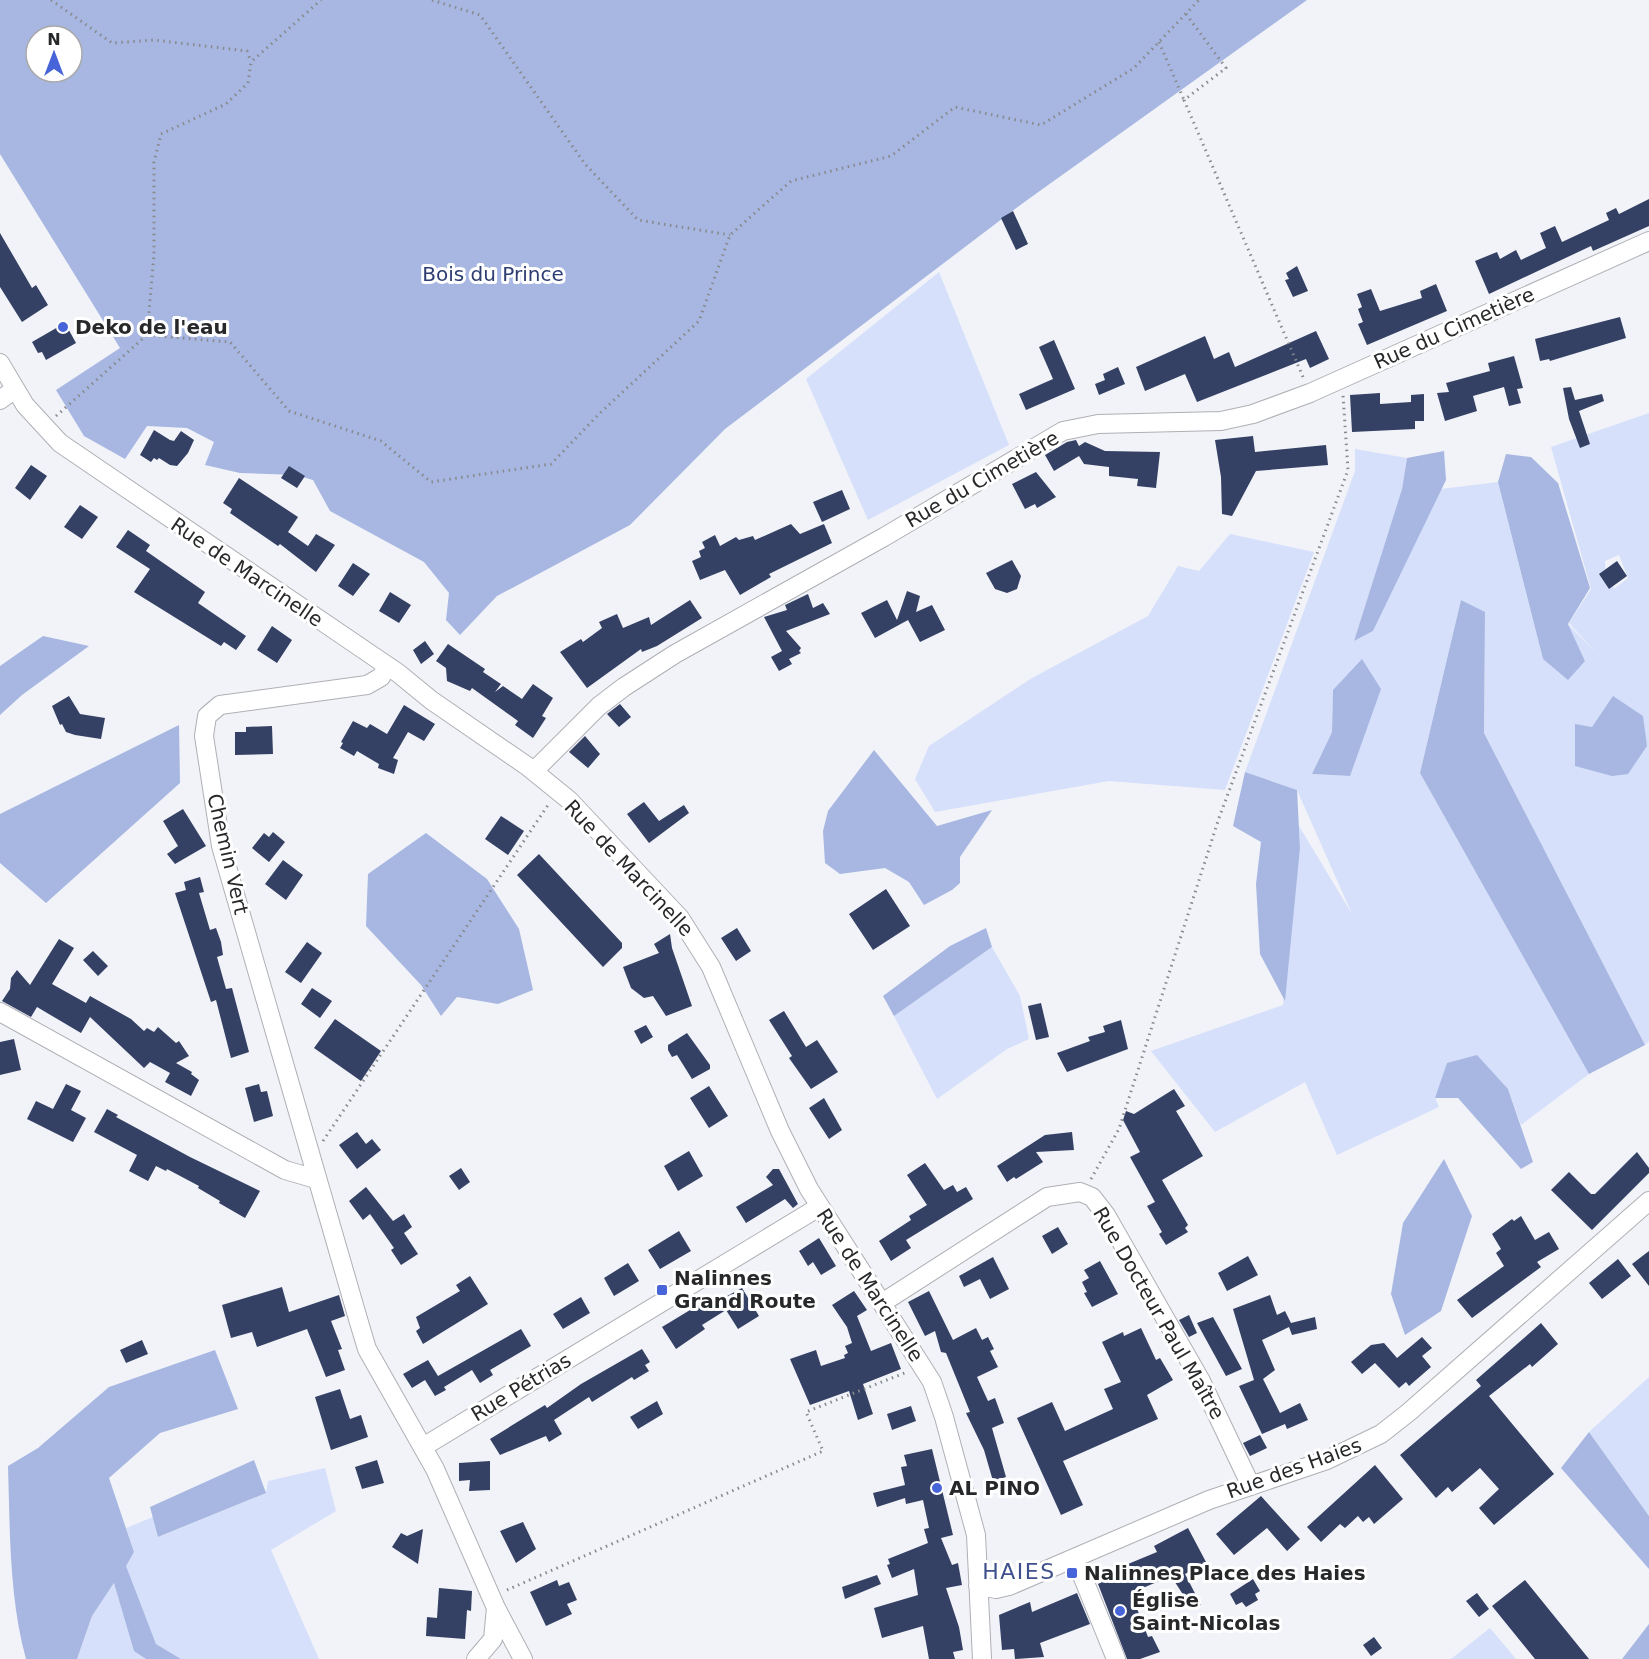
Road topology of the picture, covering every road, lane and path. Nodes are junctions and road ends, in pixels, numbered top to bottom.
1 (51, 0) edge
2 (321, 0) edge
3 (432, 0) edge
4 (1199, 0) edge
5 (1186, 14) junction
6 (1159, 42) junction
7 (251, 62) junction
8 (1184, 100) junction
9 (730, 236) junction
10 (1649, 241) edge
11 (147, 335) junction
12 (0, 363) edge
13 (1341, 378) junction
14 (15, 389) junction
15 (1310, 393) junction
16 (0, 400) edge
17 (44, 427) junction
18 (387, 666) junction
19 (534, 771) junction
20 (556, 789) junction
21 (0, 1012) edge
22 (310, 1160) junction
23 (316, 1179) junction
24 (1080, 1192) junction
25 (1649, 1201) edge
26 (819, 1207) junction
27 (882, 1303) junction
28 (923, 1366) junction
29 (423, 1447) junction
30 (1251, 1486) junction
31 (1075, 1558) junction
32 (978, 1586) junction
33 (494, 1602) junction
34 (476, 1659) edge
35 (524, 1659) edge
36 (982, 1659) edge
37 (1116, 1659) edge

1 - 7 path
2 - 7 path
3 - 9 path
4 - 5 path
5 - 6 path
5 - 8 path
6 - 8 path
6 - 9 path
7 - 11 path
8 - 15 path
9 - 11 path
10 - 13 street, Rue du Cimetière
11 - 17 path
12 - 14 street, Rue de Marcinelle
13 - 15 street, Rue du Cimetière
13 - 24 path
14 - 16 street
14 - 17 street, Rue de Marcinelle
15 - 19 street, Rue du Cimetière
17 - 18 street, Rue de Marcinelle
18 - 19 street, Rue de Marcinelle
18 - 22 street, Chemin Vert
19 - 20 street, Rue de Marcinelle
20 - 22 path
20 - 26 street, Rue de Marcinelle
21 - 23 street
22 - 23 street, Chemin Vert
23 - 29 street, Chemin Vert
24 - 27 street, Rue Docteur Paul Maître
24 - 30 street, Rue Docteur Paul Maître
25 - 30 street, Rue des Haies
26 - 27 street, Rue de Marcinelle
26 - 29 street, Rue Pétrias
27 - 28 street, Rue de Marcinelle
28 - 32 street, Rue de Marcinelle
28 - 33 path
29 - 33 street
30 - 31 street, Rue des Haies
31 - 32 street, Rue des Haies
31 - 37 street
32 - 36 street, Rue de Marcinelle
33 - 34 street
33 - 35 street

